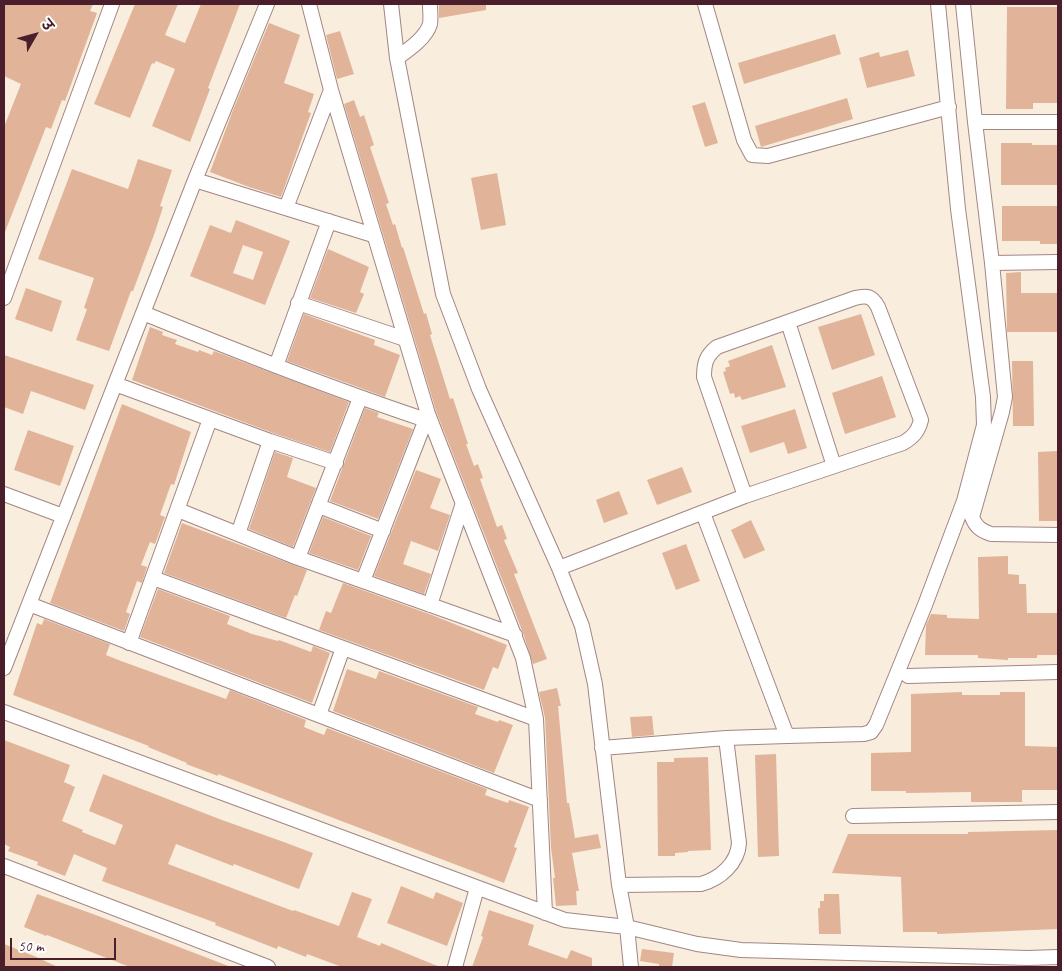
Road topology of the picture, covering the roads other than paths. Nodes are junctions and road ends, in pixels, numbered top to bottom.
1 (112, 4) edge
2 (267, 4) edge
3 (308, 4) edge
4 (391, 4) edge
5 (430, 4) edge
6 (705, 4) edge
7 (938, 4) edge
8 (963, 4) edge
9 (397, 58) junction
10 (330, 90) junction
11 (949, 107) junction
12 (975, 122) junction
13 (1058, 122) edge
14 (195, 180) junction
15 (286, 208) junction
16 (329, 221) junction
17 (373, 235) junction
18 (1058, 262) edge
19 (992, 263) junction
20 (4, 298) edge
21 (298, 303) junction
22 (143, 313) junction
23 (788, 322) junction
24 (405, 339) junction
25 (276, 366) junction
26 (115, 384) junction
27 (360, 398) junction
28 (427, 417) junction
29 (210, 419) junction
30 (270, 441) junction
31 (336, 463) junction
32 (834, 466) junction
33 (4, 494) edge
34 (745, 496) junction
35 (464, 503) junction
36 (319, 506) junction
37 (178, 510) junction
38 (703, 513) junction
39 (64, 516) junction
40 (383, 531) junction
41 (238, 534) junction
42 (1058, 535) edge
43 (298, 558) junction
44 (559, 568) junction
45 (153, 578) junction
46 (363, 581) junction
47 (29, 604) junction
48 (430, 605) junction
49 (515, 635) junction
50 (129, 643) junction
51 (343, 648) junction
52 (4, 668) edge
53 (1058, 672) edge
54 (908, 676) dead end
55 (4, 712) edge
56 (319, 715) junction
57 (536, 719) junction
58 (787, 736) junction
59 (726, 738) junction
60 (602, 748) junction
61 (540, 800) junction
62 (1058, 812) edge
63 (852, 816) dead end
64 (4, 866) edge
65 (619, 885) junction
66 (477, 888) junction
67 (545, 913) junction
68 (627, 928) junction
69 (1058, 957) edge
70 (1028, 963) edge
71 (268, 967) edge
72 (455, 967) edge
73 (631, 967) edge

1 - 20 street
2 - 14 street
3 - 10 street
4 - 9 street
5 - 9 street
6 - 11 street
7 - 11 street
8 - 12 street
9 - 44 street
10 - 15 street
10 - 17 street
11 - 58 street
12 - 13 street
12 - 19 street
14 - 15 street
14 - 22 street
15 - 16 street
16 - 17 street
16 - 21 street
17 - 24 street
18 - 19 street
19 - 42 street
21 - 24 street
21 - 25 street
22 - 25 street
22 - 26 street
23 - 32 street
23 - 32 street
23 - 34 street
24 - 28 street
25 - 27 street
26 - 29 street
26 - 39 street
27 - 28 street
27 - 31 street
28 - 35 street
28 - 40 street
29 - 30 street
29 - 37 street
30 - 31 street
30 - 41 street
31 - 36 street
32 - 34 street
33 - 39 street
34 - 38 street
35 - 48 street
35 - 49 street
36 - 40 street
36 - 43 street
37 - 41 street
37 - 45 street
38 - 44 street
38 - 58 street
39 - 47 street
40 - 46 street
41 - 43 street
43 - 46 street
44 - 60 street
45 - 50 street
45 - 51 street
46 - 48 street
47 - 50 street
47 - 52 street
48 - 49 street
49 - 57 street
50 - 56 street
51 - 56 street
51 - 57 street
53 - 54 street
55 - 66 street
56 - 61 street
57 - 61 street
58 - 59 street
59 - 60 street
59 - 65 street
60 - 65 street
61 - 67 street
62 - 63 street
64 - 71 street
65 - 68 street
66 - 67 street
66 - 72 street
67 - 68 street
68 - 70 street
68 - 73 street
69 - 70 street

